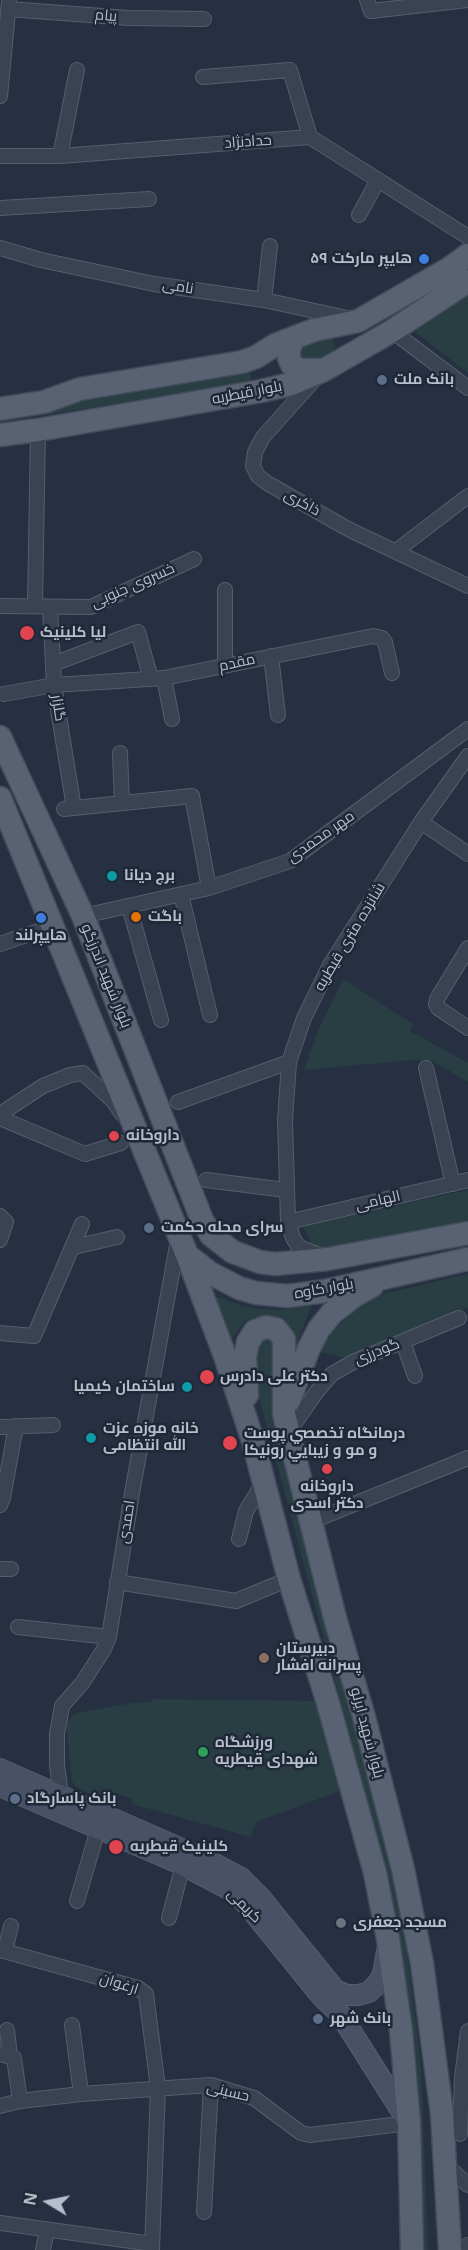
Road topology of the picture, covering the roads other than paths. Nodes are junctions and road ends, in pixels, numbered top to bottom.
1 (367, 0) edge
2 (468, 0) edge
3 (8, 4) edge
4 (204, 19) dead end
5 (77, 70) dead end
6 (203, 77) dead end
7 (0, 96) edge
8 (310, 137) junction
9 (0, 156) edge
10 (60, 156) junction
11 (378, 180) junction
12 (149, 199) dead end
13 (0, 208) edge
14 (359, 215) dead end
15 (468, 237) edge
16 (270, 246) dead end
17 (0, 248) edge
18 (468, 255) edge
19 (468, 281) edge
20 (264, 300) junction
21 (358, 321) junction
22 (392, 331) junction
23 (294, 338) junction
24 (256, 357) junction
25 (324, 370) junction
26 (468, 388) edge
27 (80, 389) junction
28 (261, 392) junction
29 (0, 394) edge
30 (0, 409) edge
31 (38, 430) junction
32 (0, 435) edge
33 (468, 496) edge
34 (396, 551) junction
35 (194, 559) dead end
36 (468, 586) edge
37 (225, 590) dead end
38 (0, 606) edge
39 (35, 606) junction
40 (50, 607) junction
41 (271, 656) junction
42 (53, 664) junction
43 (225, 665) junction
44 (392, 674) dead end
45 (158, 678) junction
46 (54, 685) junction
47 (4, 694) dead end
48 (278, 715) dead end
49 (172, 719) dead end
50 (468, 729) edge
51 (0, 737) edge
52 (120, 753) dead end
53 (468, 756) edge
54 (122, 803) junction
55 (2, 805) edge
56 (421, 822) junction
57 (468, 854) edge
58 (210, 888) junction
59 (181, 894) junction
60 (129, 906) junction
61 (83, 916) junction
62 (53, 926) junction
63 (0, 945) edge
64 (468, 948) edge
65 (117, 1002) junction
66 (87, 1011) junction
67 (210, 1015) dead end
68 (161, 1020) dead end
69 (468, 1028) edge
70 (134, 1044) junction
71 (289, 1062) junction
72 (109, 1065) junction
73 (426, 1068) dead end
74 (178, 1102) dead end
75 (0, 1116) edge
76 (130, 1140) junction
77 (206, 1180) dead end
78 (468, 1180) edge
79 (453, 1184) junction
80 (286, 1190) junction
81 (0, 1216) edge
82 (202, 1220) joint
83 (288, 1222) junction
84 (82, 1224) dead end
85 (468, 1233) edge
86 (117, 1236) dead end
87 (0, 1240) edge
88 (183, 1245) junction
89 (74, 1247) junction
90 (328, 1259) junction
91 (468, 1259) edge
92 (404, 1273) junction
93 (459, 1318) dead end
94 (0, 1332) edge
95 (403, 1342) junction
96 (415, 1376) dead end
97 (286, 1423) junction
98 (53, 1425) dead end
99 (0, 1426) edge
100 (16, 1426) junction
101 (253, 1441) junction
102 (468, 1458) edge
103 (264, 1483) junction
104 (0, 1505) edge
105 (310, 1522) junction
106 (239, 1539) dead end
107 (289, 1579) junction
108 (117, 1582) junction
109 (18, 1627) dead end
110 (109, 1637) junction
111 (0, 1769) edge
112 (0, 1786) edge
113 (61, 1796) junction
114 (98, 1829) junction
115 (183, 1865) junction
116 (77, 1901) dead end
117 (169, 1918) dead end
118 (11, 1926) dead end
119 (388, 1939) junction
120 (2, 1951) edge
121 (72, 2025) dead end
122 (7, 2030) dead end
123 (468, 2031) edge
124 (5, 2055) edge
125 (211, 2085) junction
126 (158, 2088) junction
127 (81, 2094) junction
128 (20, 2101) junction
129 (0, 2106) edge
130 (409, 2123) junction
131 (460, 2134) dead end
132 (446, 2165) junction
133 (468, 2185) edge
134 (204, 2212) dead end
135 (0, 2223) edge
136 (47, 2230) junction
137 (468, 2245) edge
138 (152, 2247) edge
139 (43, 2250) edge
140 (412, 2250) edge
141 (450, 2250) edge
142 (465, 2250) edge

1 - 2 street
3 - 4 street, پیام
3 - 7 street
5 - 10 street
6 - 8 street
8 - 10 street, حدادنژاد
8 - 11 street
9 - 10 street, حدادنژاد
11 - 14 street
11 - 15 street
12 - 13 street
16 - 20 street
17 - 20 street, نامی
18 - 21 main road, بلوار قیطریه
19 - 22 main road, بلوار قیطریه
20 - 21 street, نامی
21 - 23 main road, بلوار قیطریه
22 - 25 main road, بلوار قیطریه
22 - 26 street
23 - 24 main road, بلوار قیطریه
23 - 25 main road
24 - 27 main road, بلوار قیطریه
24 - 28 main road
25 - 28 main road, بلوار قیطریه
25 - 34 street, ذاکری
27 - 29 main road
27 - 30 main road, بلوار قیطریه
28 - 31 main road, بلوار قیطریه
31 - 32 main road, بلوار قیطریه
31 - 39 street
33 - 34 street
34 - 36 street, ذاکری
35 - 40 street, خسروی جنوبی
37 - 43 street
38 - 39 street, خسروی جنوبی
39 - 40 street, خسروی جنوبی
40 - 42 street, گلزار
41 - 43 street, مقدم
41 - 44 street, مقدم
41 - 48 street
42 - 45 street
42 - 46 street, گلزار
43 - 45 street, مقدم
45 - 46 street, مقدم
45 - 49 street
46 - 47 street, مقدم
46 - 54 street, گلزار
50 - 58 street, مهر محمدی
51 - 61 main road, بلوار شهید اندرزگو
52 - 54 street
53 - 56 street, شانزده متری قیطریه
54 - 58 street
55 - 62 main road, بلوار شهید اندرزگو
56 - 57 street
56 - 71 street, شانزده متری قیطریه
58 - 59 street, مهر محمدی
59 - 60 street, مهر محمدی
59 - 67 street
60 - 61 street, مهر محمدی
60 - 68 street
61 - 65 main road, بلوار شهید اندرزگو
62 - 63 street
62 - 66 main road, بلوار شهید اندرزگو
64 - 69 street
65 - 66 main road
65 - 70 main road, بلوار شهید اندرزگو
66 - 72 main road, بلوار شهید اندرزگو
70 - 72 main road
70 - 82 main road, بلوار شهید اندرزگو
71 - 74 street
71 - 80 street, شانزده متری قیطریه
72 - 76 main road, بلوار شهید اندرزگو
73 - 79 street
75 - 76 street
75 - 76 street
76 - 88 main road, بلوار شهید اندرزگو
77 - 80 street
78 - 79 street, الهامی
79 - 83 street, الهامی
80 - 83 street, شانزده متری قیطریه
81 - 87 street
82 - 90 main road, بلوار کاوه
83 - 90 street, شانزده متری قیطریه
84 - 89 street
85 - 90 main road, بلوار کاوه
86 - 89 street
88 - 92 main road, بلوار کاوه
88 - 101 main road, بلوار شهید ایرلو
88 - 108 street, احمدی
89 - 94 street
91 - 92 main road, بلوار کاوه
92 - 97 main road
93 - 95 street, گودرزی
95 - 96 street
95 - 97 street, گودرزی
97 - 101 main road, بلوار شهید ایرلو
97 - 105 main road, بلوار شهید ایرلو
98 - 100 street
99 - 100 street
100 - 104 street
101 - 103 main road, بلوار شهید ایرلو
102 - 105 street
103 - 106 street
103 - 107 main road, بلوار شهید ایرلو
105 - 132 main road, بلوار شهید ایرلو
107 - 108 street
107 - 119 main road, بلوار شهید ایرلو
108 - 110 street, احمدی
109 - 110 street
110 - 113 street, احمدی
111 - 113 main road, کریمی
112 - 114 main road, کریمی
113 - 119 main road, کریمی
114 - 115 main road, کریمی
114 - 116 street
115 - 117 street
115 - 130 main road, کریمی
118 - 120 street
119 - 130 main road, بلوار شهید ایرلو
120 - 126 street, ارغوان
121 - 127 street
122 - 124 street
123 - 131 street
124 - 128 street
125 - 126 street, حسینی
125 - 130 street, حسینی
125 - 134 street
126 - 127 street, حسینی
126 - 138 street
127 - 128 street, حسینی
128 - 129 street, حسینی
130 - 140 main road, بلوار شهید ایرلو
132 - 133 street
132 - 141 main road, بلوار شهید ایرلو
135 - 136 street
136 - 138 street
136 - 139 street
137 - 142 street

